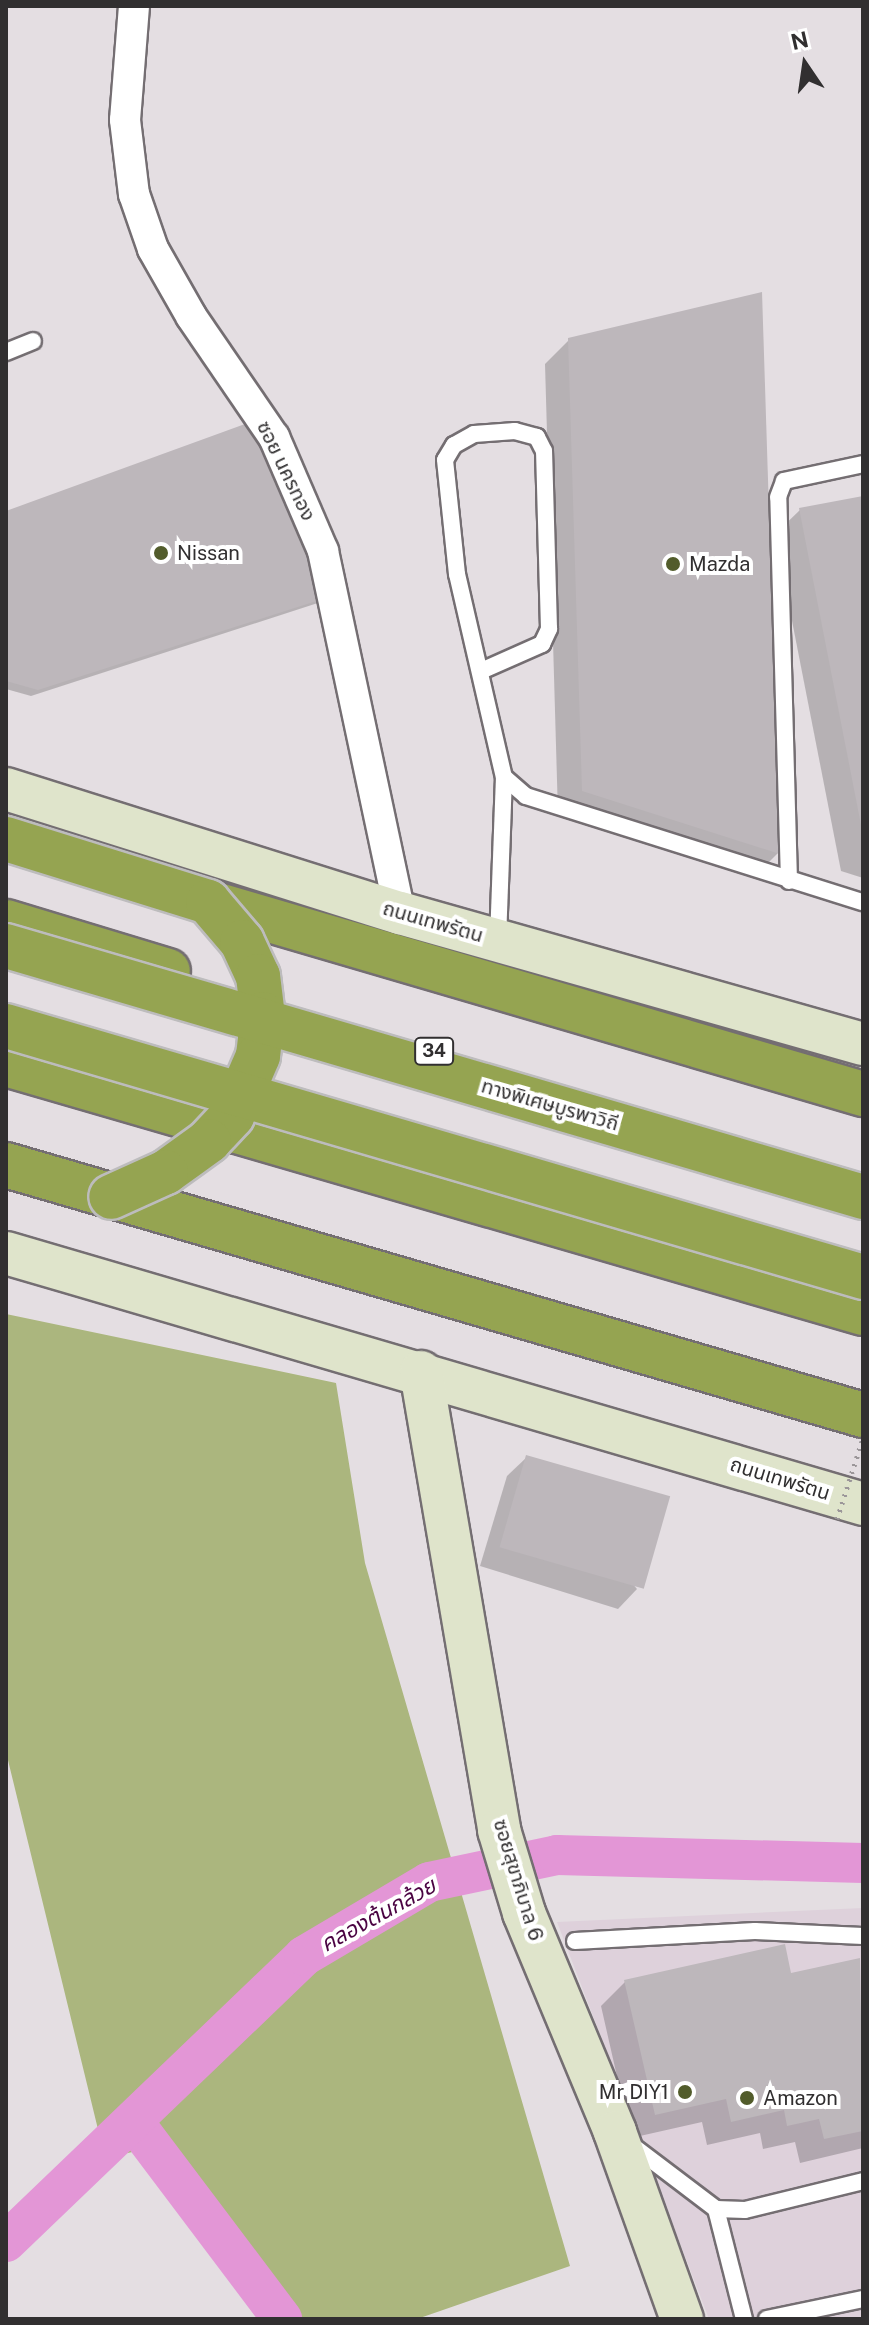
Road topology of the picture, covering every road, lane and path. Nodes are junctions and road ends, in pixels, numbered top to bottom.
1 (134, 6) edge
2 (33, 341) dead end
3 (6, 352) edge
4 (863, 464) edge
5 (481, 671) junction
6 (504, 777) junction
7 (6, 789) edge
8 (6, 839) edge
9 (789, 881) junction
10 (208, 902) junction
11 (863, 902) edge
12 (400, 913) junction
13 (6, 922) edge
14 (498, 940) junction
15 (6, 946) edge
16 (6, 1026) edge
17 (863, 1044) edge
18 (6, 1064) edge
19 (863, 1094) edge
20 (6, 1165) edge
21 (863, 1176) edge
22 (111, 1197) junction
23 (863, 1197) edge
24 (6, 1253) edge
25 (863, 1277) edge
26 (863, 1313) edge
27 (421, 1372) junction
28 (863, 1415) edge
29 (863, 1438) edge
30 (850, 1511) edge
31 (863, 1936) edge
32 (575, 1941) dead end
33 (615, 2132) junction
34 (863, 2181) edge
35 (716, 2209) junction
36 (863, 2299) edge
37 (682, 2319) edge
38 (744, 2319) edge
39 (767, 2319) edge

1 - 12 street, ซอย นครทอง
2 - 3 lane
4 - 9 lane
5 - 5 lane
5 - 6 lane
6 - 9 lane
6 - 14 lane
7 - 12 main road, ถนนเทพรัตน
8 - 10 highway, bridge
9 - 11 lane
10 - 19 highway
10 - 22 highway, bridge
12 - 14 main road, ถนนเทพรัตน
13 - 21 highway, 34
14 - 17 main road, ถนนเทพรัตน
15 - 23 highway, ทางพิเศษบูรพาวิถี, bridge
16 - 25 highway, bridge
18 - 26 highway
20 - 22 highway
22 - 28 highway
24 - 27 main road, ถนนเทพรัตน
27 - 30 main road, ถนนเทพรัตน
27 - 33 main road, ซอยสุขาภิบาล 6
29 - 30 path, bridge
31 - 32 lane
33 - 35 lane
33 - 37 main road, ซอยสุขาภิบาล 6
34 - 35 lane
35 - 38 lane
36 - 39 lane

